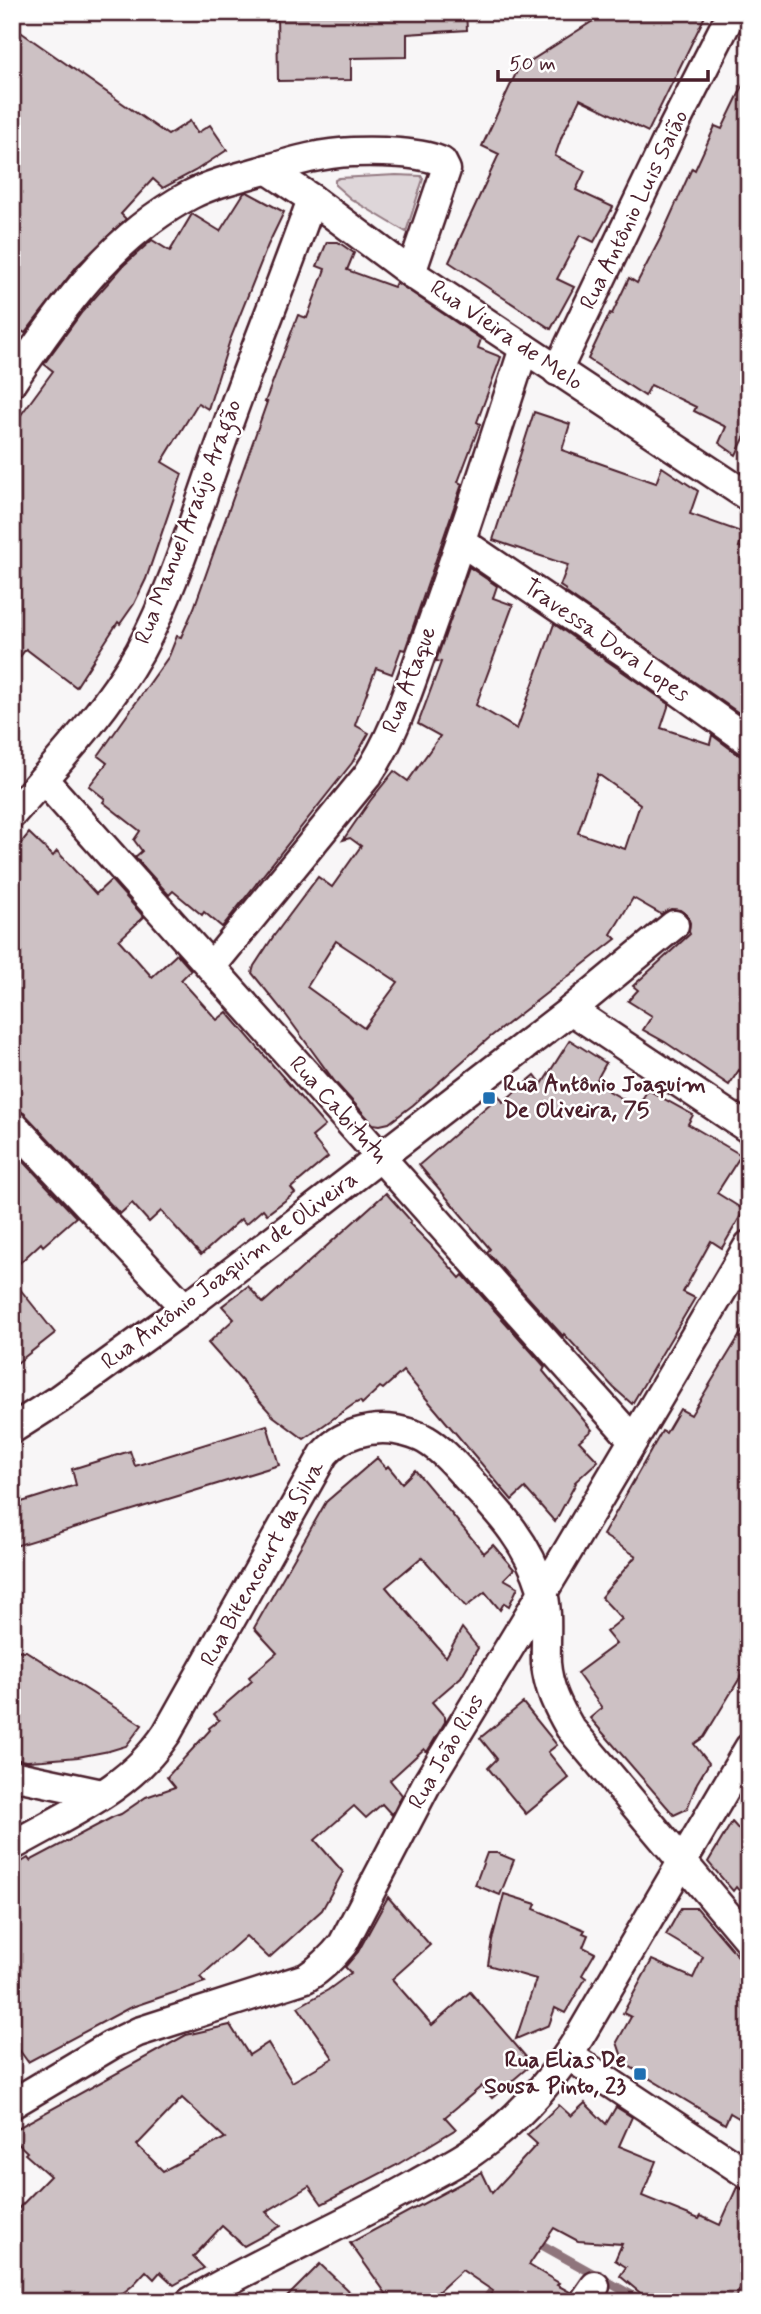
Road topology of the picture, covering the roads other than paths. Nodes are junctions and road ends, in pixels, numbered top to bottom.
1 (732, 12) edge
2 (267, 169) junction
3 (312, 199) junction
4 (411, 272) junction
5 (524, 348) junction
6 (557, 371) junction
7 (12, 382) edge
8 (749, 497) edge
9 (461, 542) junction
10 (749, 741) edge
11 (43, 779) junction
12 (12, 814) edge
13 (674, 925) dead end
14 (211, 967) junction
15 (571, 1010) junction
16 (12, 1124) edge
17 (749, 1129) edge
18 (381, 1157) junction
19 (749, 1245) edge
20 (185, 1308) junction
21 (12, 1429) edge
22 (633, 1440) junction
23 (543, 1592) junction
24 (749, 1748) edge
25 (12, 1774) edge
26 (102, 1794) junction
27 (12, 1846) edge
28 (684, 1861) junction
29 (749, 1941) edge
30 (569, 2055) junction
31 (12, 2104) edge
32 (749, 2175) edge
33 (190, 2302) edge

1 - 6 street, Rua Antônio Luis Saião
2 - 3 street, Rua Vieira de Melo
2 - 4 street
2 - 7 street
3 - 4 street, Rua Vieira de Melo
3 - 11 street, Rua Manuel Araújo Aragão
4 - 5 street, Rua Vieira de Melo
5 - 6 street, Rua Vieira de Melo
5 - 9 street, Rua Ataque
6 - 8 street, Rua Vieira de Melo
9 - 10 street, Travessa Dora Lopes
9 - 14 street, Rua Ataque
11 - 12 street, Rua Manuel Araújo Aragão
11 - 14 street, Rua Cabitutu
13 - 15 street, Rua Antônio Joaquim de Oliveira
14 - 18 street, Rua Cabitutu
15 - 17 street
15 - 18 street, Rua Antônio Joaquim de Oliveira
16 - 20 street
18 - 20 street, Rua Antônio Joaquim de Oliveira
18 - 22 street, Rua Cabitutu
19 - 22 street, Rua João Rios
20 - 21 street, Rua Antônio Joaquim de Oliveira
22 - 23 street, Rua João Rios
23 - 26 street, Rua Bitencourt da Silva
23 - 28 street, Rua Bitencourt da Silva
23 - 31 street, Rua João Rios
24 - 28 street
25 - 26 street
26 - 27 street, Rua Bitencourt da Silva
28 - 29 street, Rua Bitencourt da Silva
28 - 30 street
30 - 32 street
30 - 33 street

